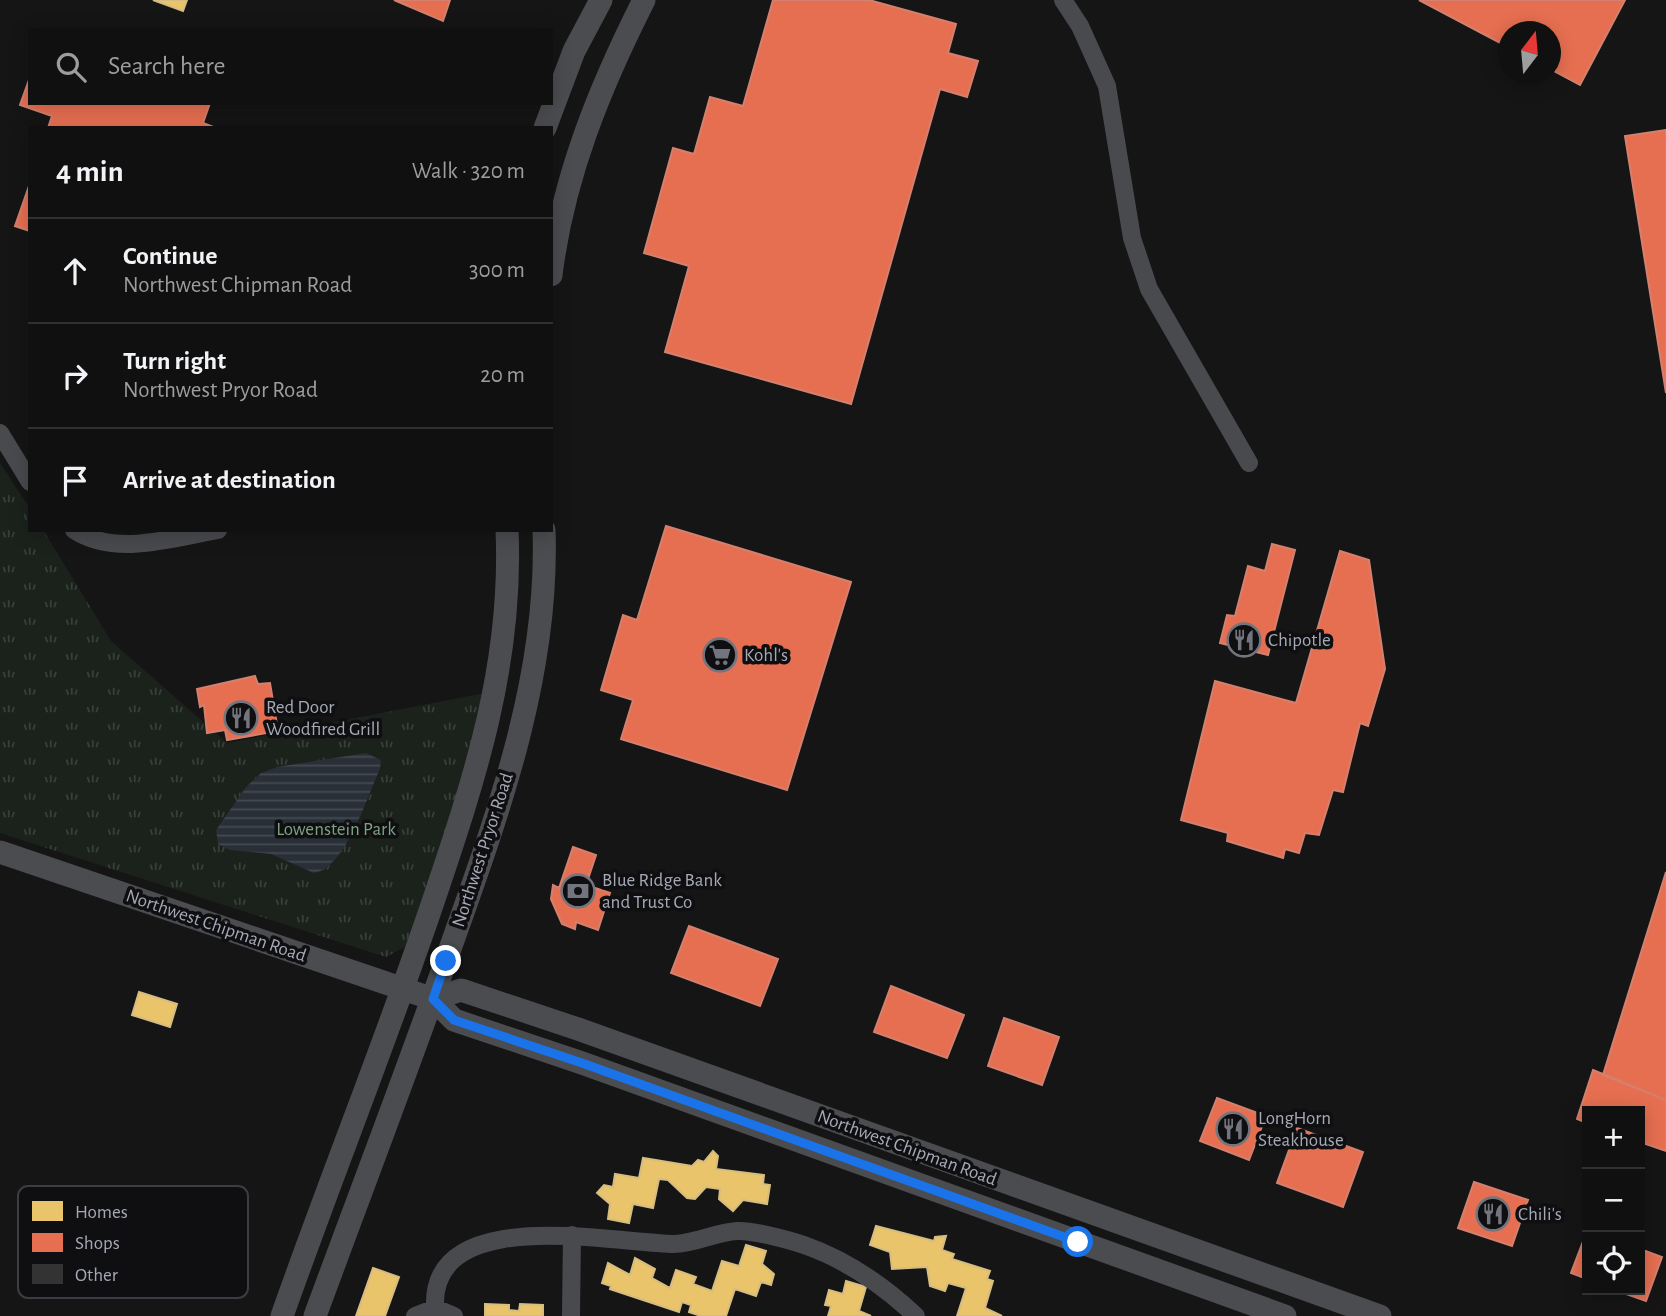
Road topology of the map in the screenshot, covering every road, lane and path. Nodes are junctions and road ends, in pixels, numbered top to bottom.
1 (601, 0) edge
2 (644, 0) edge
3 (1063, 0) edge
4 (546, 126) edge
5 (553, 265) edge
6 (0, 433) edge
7 (1249, 463) dead end
8 (28, 479) edge
9 (77, 532) edge
10 (206, 532) edge
11 (507, 532) edge
12 (544, 532) edge
13 (0, 852) edge
14 (404, 989) junction
15 (433, 999) junction
16 (796, 1107) junction
17 (727, 1115) junction
18 (572, 1235) junction
19 (435, 1308) junction
20 (282, 1316) edge
21 (314, 1316) edge
22 (415, 1316) edge
23 (454, 1316) edge
24 (571, 1316) edge
25 (915, 1316) edge
26 (1285, 1316) edge
27 (1380, 1316) edge

1 - 4 main road
2 - 5 main road
3 - 7 street
6 - 8 street
9 - 10 street
11 - 14 main road, Northwest Pryor Road
12 - 15 main road, Northwest Pryor Road
13 - 14 main road, Northwest Chipman Road
14 - 15 main road, Northwest Chipman Road
14 - 20 main road, Northwest Pryor Road
15 - 16 main road, Northwest Chipman Road
15 - 17 main road, Northwest Chipman Road
15 - 21 main road, Northwest Pryor Road
16 - 17 main road
16 - 27 main road, Northwest Chipman Road
17 - 26 main road, Northwest Chipman Road
18 - 19 street
18 - 24 street
18 - 25 street
19 - 22 street
19 - 23 street

